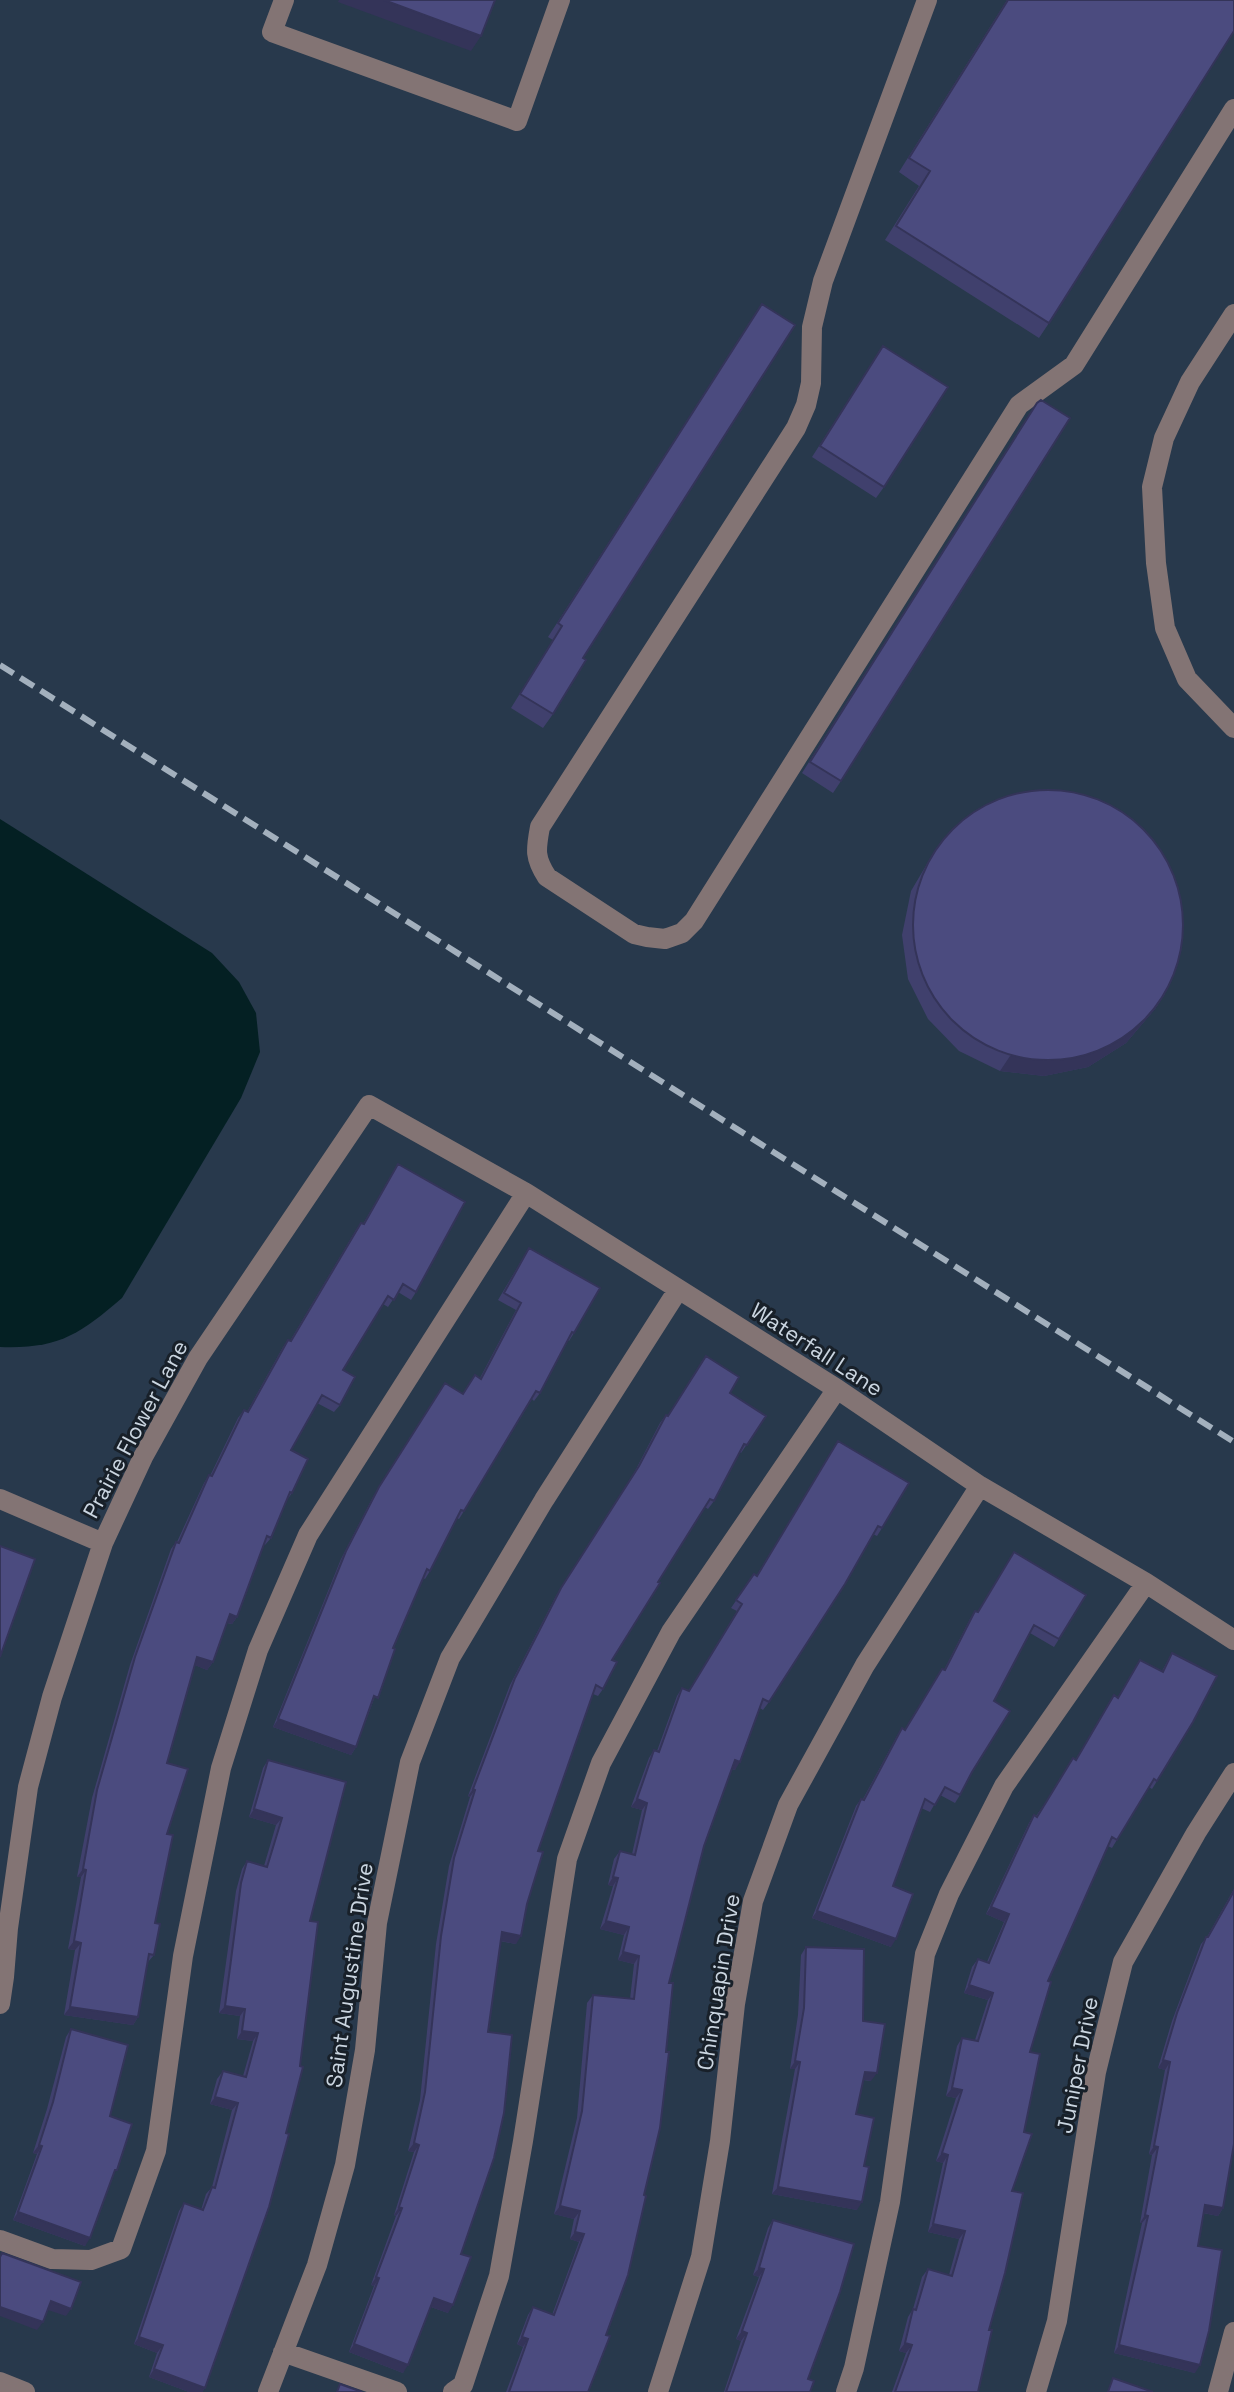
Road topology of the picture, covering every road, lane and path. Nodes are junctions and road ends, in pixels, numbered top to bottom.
1 (284, 0) edge
2 (560, 0) edge
3 (927, 0) edge
4 (1234, 109) edge
5 (1234, 314) edge
6 (1234, 728) edge
7 (369, 1105) joint
8 (526, 1193) junction
9 (678, 1290) junction
10 (837, 1389) junction
11 (980, 1486) junction
12 (0, 1499) edge
13 (103, 1543) junction
14 (1146, 1583) junction
15 (1234, 1640) edge
16 (1234, 1773) edge
17 (0, 2004) edge
18 (0, 2240) edge
19 (1234, 2332) edge
20 (283, 2352) junction
21 (0, 2382) edge
22 (25, 2392) edge
23 (268, 2392) edge
24 (397, 2392) edge
25 (453, 2392) edge
26 (658, 2392) edge
27 (846, 2392) edge
28 (1036, 2392) edge
29 (1218, 2392) edge

1 - 2 street
3 - 4 street
5 - 6 street
7 - 8 street, Waterfall Lane
7 - 13 street, Prairie Flower Lane
8 - 9 street, Waterfall Lane
8 - 18 street
9 - 10 street, Waterfall Lane
9 - 20 street, Saint Augustine Drive
10 - 11 street, Waterfall Lane
10 - 25 street
11 - 14 street, Waterfall Lane
11 - 26 street, Chinquapin Drive
12 - 13 street
13 - 17 street, Prairie Flower Lane
14 - 15 street, Waterfall Lane
14 - 27 street
16 - 28 street, Juniper Drive
19 - 29 street
20 - 23 street, Saint Augustine Drive
20 - 24 street
21 - 22 street

